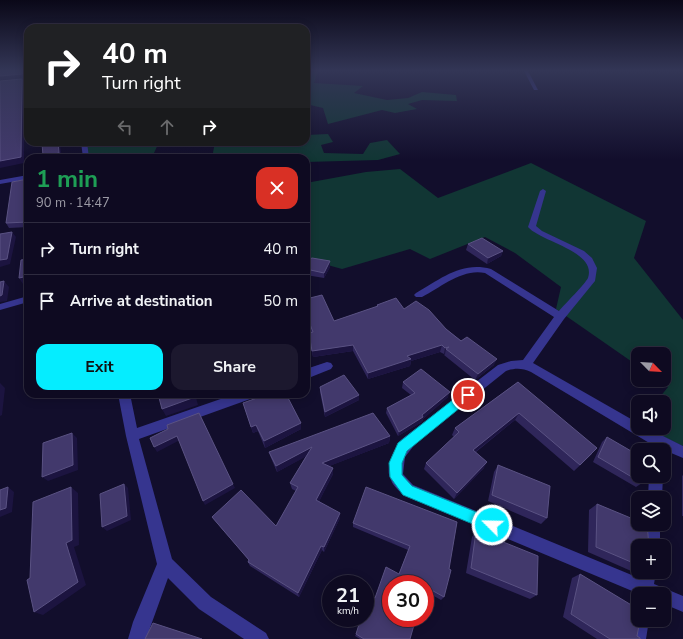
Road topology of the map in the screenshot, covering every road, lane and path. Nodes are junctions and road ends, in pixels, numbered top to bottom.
1 (24, 178) edge
2 (0, 182) edge
3 (543, 191) dead end
4 (419, 294) dead end
5 (24, 300) edge
6 (0, 307) edge
7 (560, 316) junction
8 (526, 364) junction
9 (327, 366) dead end
10 (310, 372) edge
11 (125, 398) edge
12 (238, 398) edge
13 (132, 436) junction
14 (655, 443) edge
15 (671, 449) edge
16 (683, 452) edge
17 (165, 564) junction
18 (637, 587) edge
19 (671, 599) edge
20 (683, 604) edge
21 (639, 627) edge
22 (137, 639) edge
23 (260, 639) edge
24 (637, 639) edge

1 - 2 street
3 - 7 street
4 - 7 street
5 - 6 street
7 - 8 street
8 - 14 street
8 - 18 street
9 - 10 street
11 - 13 street
12 - 13 street
13 - 17 street
15 - 16 street
17 - 22 street
17 - 23 street
19 - 20 street
21 - 24 street

